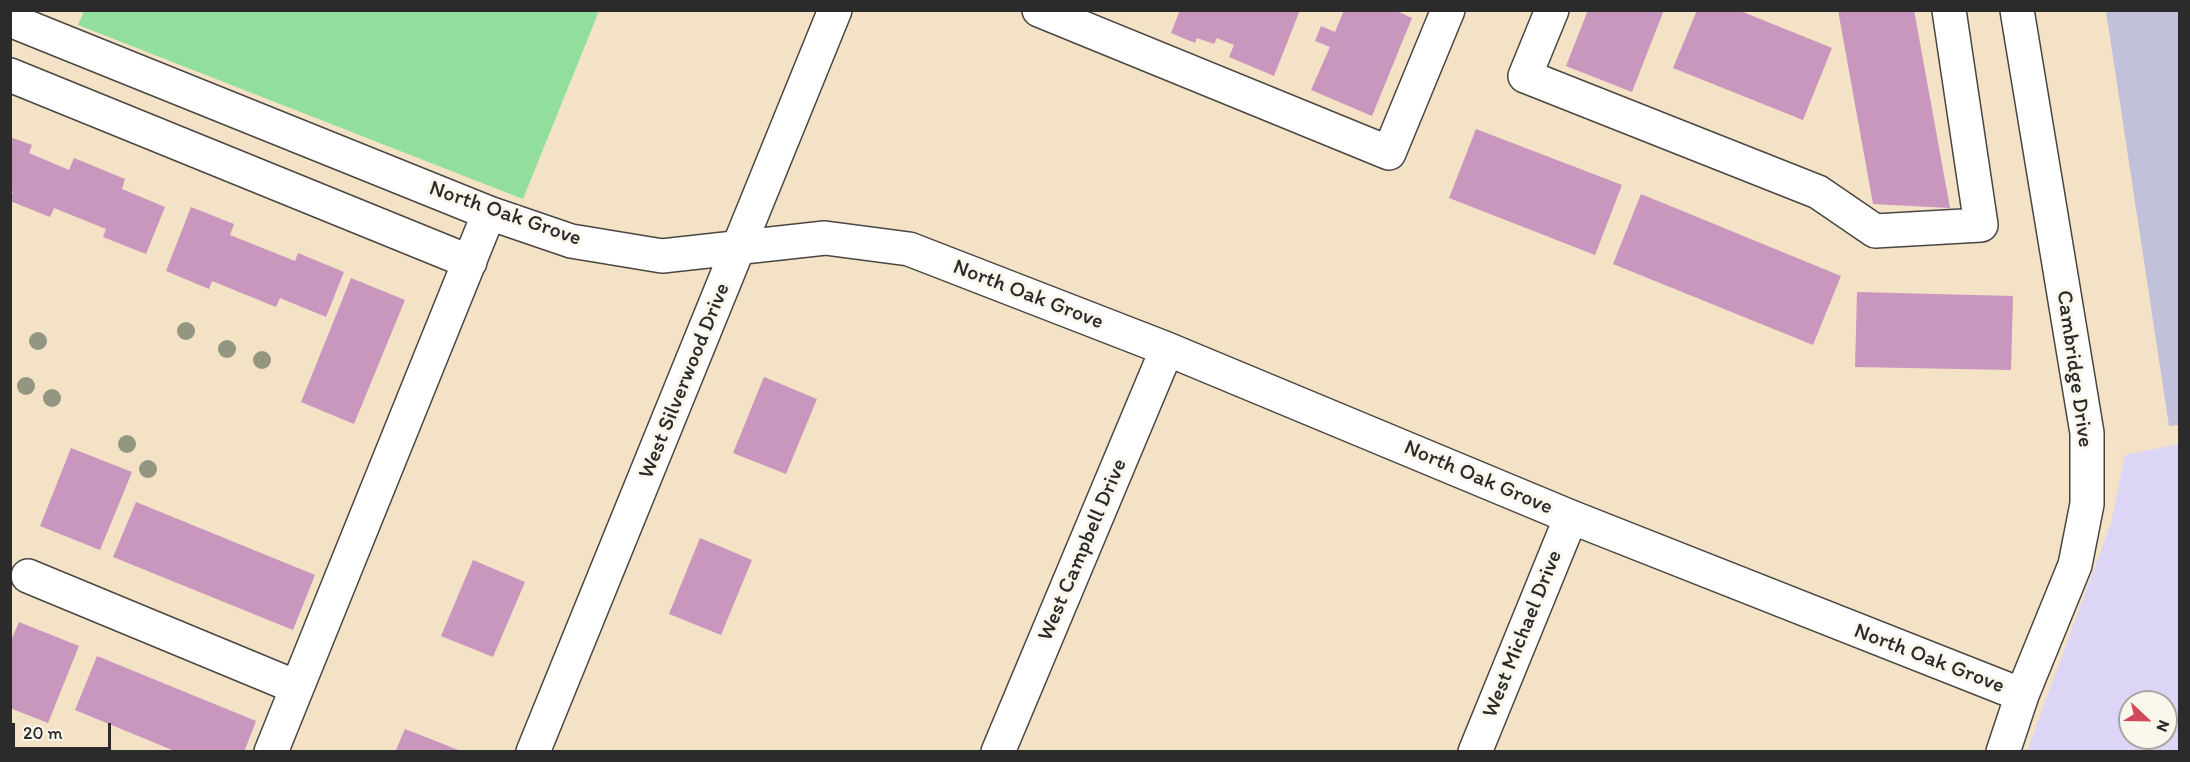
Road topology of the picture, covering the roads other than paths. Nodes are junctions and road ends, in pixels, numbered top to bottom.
1 (835, 10) edge
2 (1039, 10) edge
3 (1448, 10) edge
4 (1552, 10) edge
5 (1949, 10) edge
6 (2017, 10) edge
7 (10, 20) edge
8 (10, 75) edge
9 (489, 213) junction
10 (739, 248) junction
11 (470, 262) junction
12 (1167, 349) junction
13 (1571, 517) junction
14 (28, 576) dead end
15 (296, 687) junction
16 (2022, 695) junction
17 (271, 752) edge
18 (533, 752) edge
19 (998, 752) edge
20 (1475, 752) edge
21 (2003, 752) edge

1 - 10 street, West Silverwood Drive
2 - 3 street
4 - 5 street
6 - 16 street, Cambridge Drive
7 - 9 street, North Oak Grove
8 - 11 street
9 - 10 street, North Oak Grove
9 - 11 street
10 - 12 street, North Oak Grove
10 - 18 street, West Silverwood Drive
11 - 15 street
12 - 13 street, North Oak Grove
12 - 19 street, West Campbell Drive
13 - 16 street, North Oak Grove
13 - 20 street, West Michael Drive
14 - 15 street
15 - 17 street
16 - 21 street, Cambridge Drive

